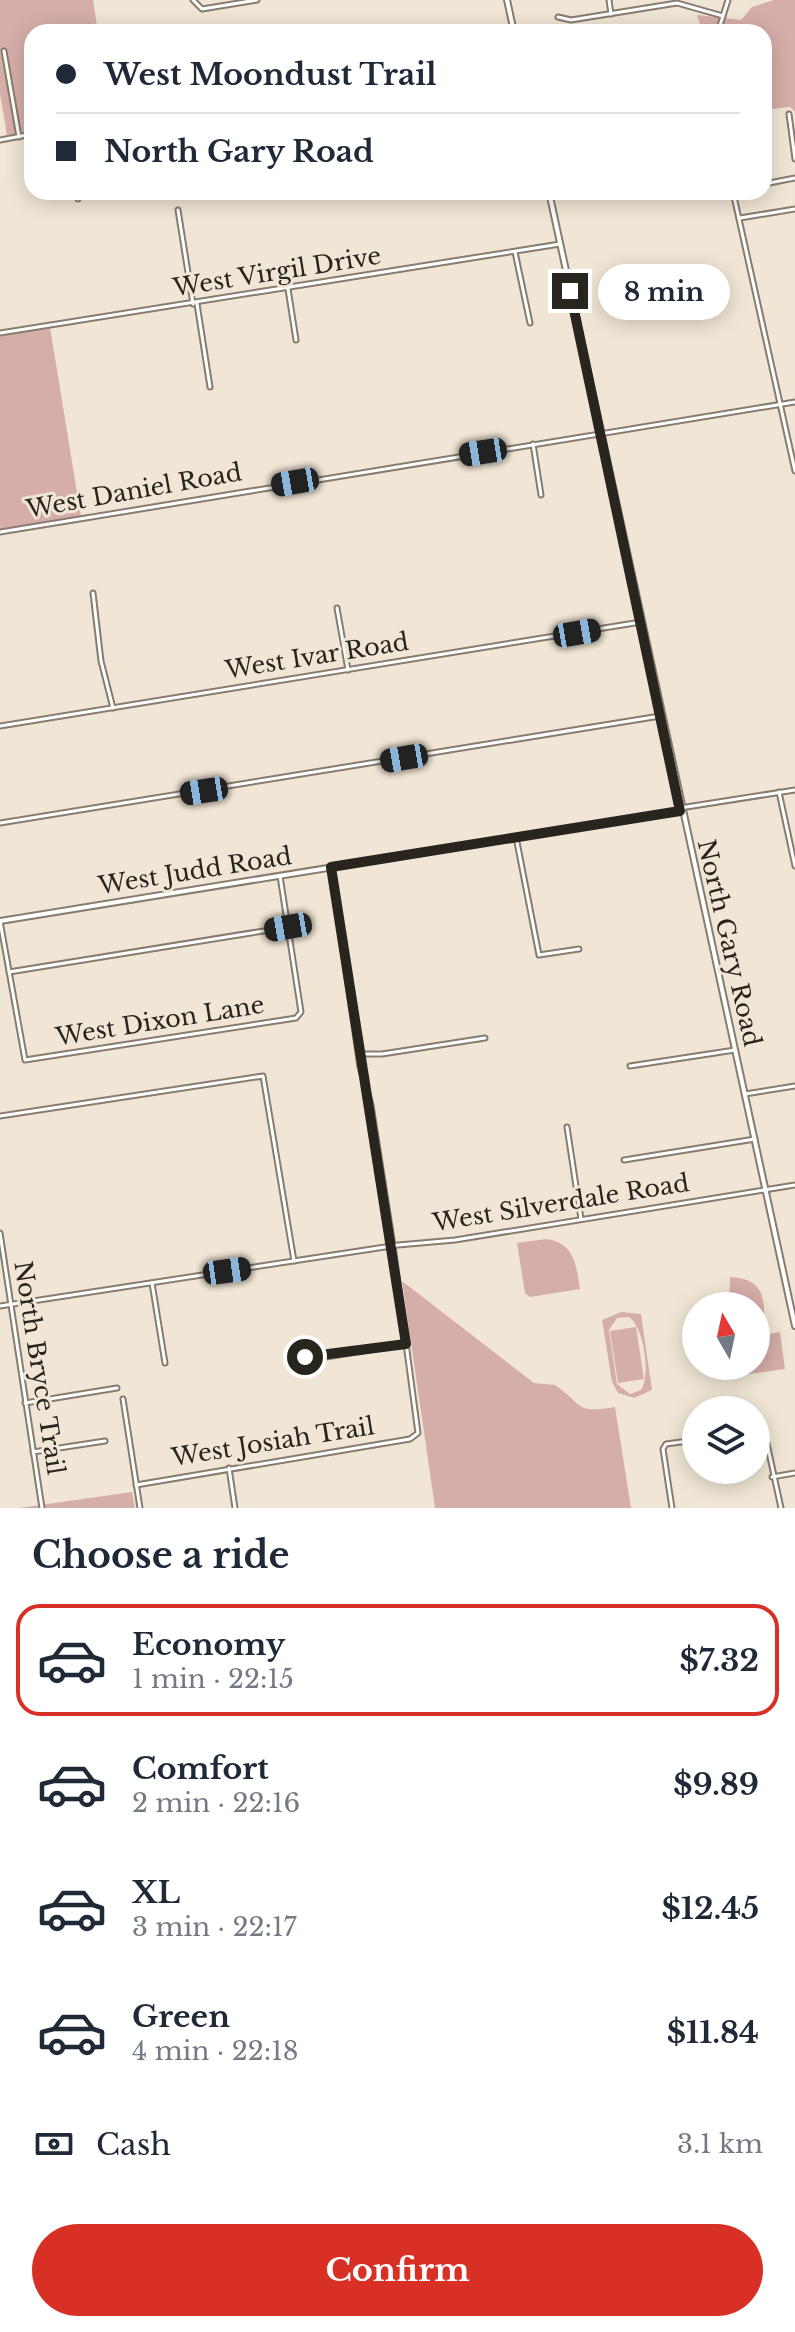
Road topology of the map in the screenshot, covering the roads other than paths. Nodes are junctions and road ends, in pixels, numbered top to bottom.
1 (193, 0) edge
2 (257, 0) edge
3 (507, 0) edge
4 (609, 0) edge
5 (651, 0) edge
6 (728, 0) edge
7 (652, 7) junction
8 (611, 14) junction
9 (723, 16) junction
10 (558, 17) dead end
11 (512, 24) edge
12 (720, 24) edge
13 (4, 51) dead end
14 (789, 114) dead end
15 (24, 136) edge
16 (19, 137) junction
17 (0, 140) edge
18 (795, 159) edge
19 (795, 178) edge
20 (772, 182) edge
21 (551, 200) edge
22 (735, 200) edge
23 (795, 209) edge
24 (178, 210) dead end
25 (739, 218) junction
26 (560, 244) junction
27 (515, 252) junction
28 (288, 289) junction
29 (195, 304) junction
30 (530, 323) dead end
31 (0, 333) edge
32 (296, 340) dead end
33 (210, 387) dead end
34 (795, 402) edge
35 (780, 404) junction
36 (602, 433) junction
37 (533, 444) junction
38 (795, 471) edge
39 (541, 495) dead end
40 (0, 532) edge
41 (93, 593) dead end
42 (337, 608) dead end
43 (641, 622) junction
44 (348, 670) junction
45 (113, 708) junction
46 (660, 716) junction
47 (0, 726) edge
48 (795, 790) edge
49 (779, 792) junction
50 (680, 809) junction
51 (0, 823) edge
52 (516, 837) junction
53 (795, 866) edge
54 (331, 867) junction
55 (280, 876) junction
56 (0, 921) edge
57 (288, 927) junction
58 (579, 949) dead end
59 (9, 972) junction
60 (485, 1038) dead end
61 (735, 1050) junction
62 (359, 1054) junction
63 (630, 1066) dead end
64 (795, 1086) edge
65 (745, 1094) junction
66 (0, 1116) edge
67 (567, 1127) dead end
68 (755, 1139) junction
69 (624, 1160) dead end
70 (795, 1185) edge
71 (765, 1189) junction
72 (581, 1219) junction
73 (0, 1233) edge
74 (393, 1246) junction
75 (294, 1261) junction
76 (152, 1283) junction
77 (10, 1304) junction
78 (0, 1306) edge
79 (795, 1326) edge
80 (406, 1344) junction
81 (320, 1358) dead end
82 (165, 1363) dead end
83 (117, 1388) dead end
84 (123, 1399) dead end
85 (25, 1403) junction
86 (105, 1441) dead end
87 (682, 1443) edge
88 (33, 1452) junction
89 (770, 1465) edge
90 (229, 1468) junction
91 (795, 1472) edge
92 (772, 1477) junction
93 (136, 1485) junction
94 (42, 1508) edge
95 (140, 1508) edge
96 (235, 1508) edge
97 (672, 1508) edge
98 (781, 1508) edge

1 - 2 street
3 - 11 street
4 - 8 street
5 - 7 street
6 - 9 street
7 - 8 street
7 - 9 street
8 - 10 street
9 - 12 street
13 - 16 street
14 - 18 street
15 - 16 street
16 - 17 street
19 - 20 street
21 - 26 street, North Gary Road
22 - 25 street
23 - 25 street
24 - 29 street
25 - 35 street
26 - 27 street, West Virgil Drive
26 - 36 street, North Gary Road
27 - 28 street, West Virgil Drive
27 - 30 street
28 - 29 street, West Virgil Drive
28 - 32 street
29 - 31 street, West Virgil Drive
29 - 33 street
34 - 35 street, West Daniel Road
35 - 36 street, West Daniel Road
35 - 38 street
36 - 37 street, West Daniel Road
36 - 43 street, North Gary Road
37 - 39 street
37 - 40 street, West Daniel Road
41 - 45 street
42 - 44 street
43 - 44 street, West Ivar Road
43 - 46 street, North Gary Road
44 - 45 street, West Ivar Road
45 - 47 street, West Ivar Road
46 - 50 street, North Gary Road
46 - 51 street
48 - 49 street, West Judd Road
49 - 50 street, West Judd Road
49 - 53 street
50 - 52 street, West Judd Road
50 - 61 street, North Gary Road
52 - 54 street, West Judd Road
52 - 58 street
54 - 55 street, West Judd Road
54 - 62 street
55 - 56 street, West Judd Road
55 - 57 street
56 - 59 street
57 - 59 street
57 - 59 street, West Dixon Lane
60 - 62 street
61 - 63 street
61 - 65 street, North Gary Road
62 - 74 street
64 - 65 street
65 - 68 street, North Gary Road
66 - 75 street
67 - 72 street
68 - 69 street
68 - 71 street, North Gary Road
70 - 71 street, West Silverdale Road
71 - 72 street, West Silverdale Road
71 - 79 street, North Gary Road
72 - 74 street, West Silverdale Road
73 - 77 street, North Bryce Trail
74 - 75 street, West Silverdale Road
74 - 80 street
75 - 76 street, West Silverdale Road
76 - 77 street, West Silverdale Road
76 - 82 street
77 - 78 street, West Silverdale Road
77 - 85 street, North Bryce Trail
80 - 81 street
80 - 90 street, West Josiah Trail
83 - 85 street
84 - 93 street
85 - 88 street, North Bryce Trail
86 - 88 street
87 - 97 street
88 - 94 street, North Bryce Trail
89 - 92 street
90 - 93 street, West Josiah Trail
90 - 96 street
91 - 92 street
92 - 98 street
93 - 95 street

